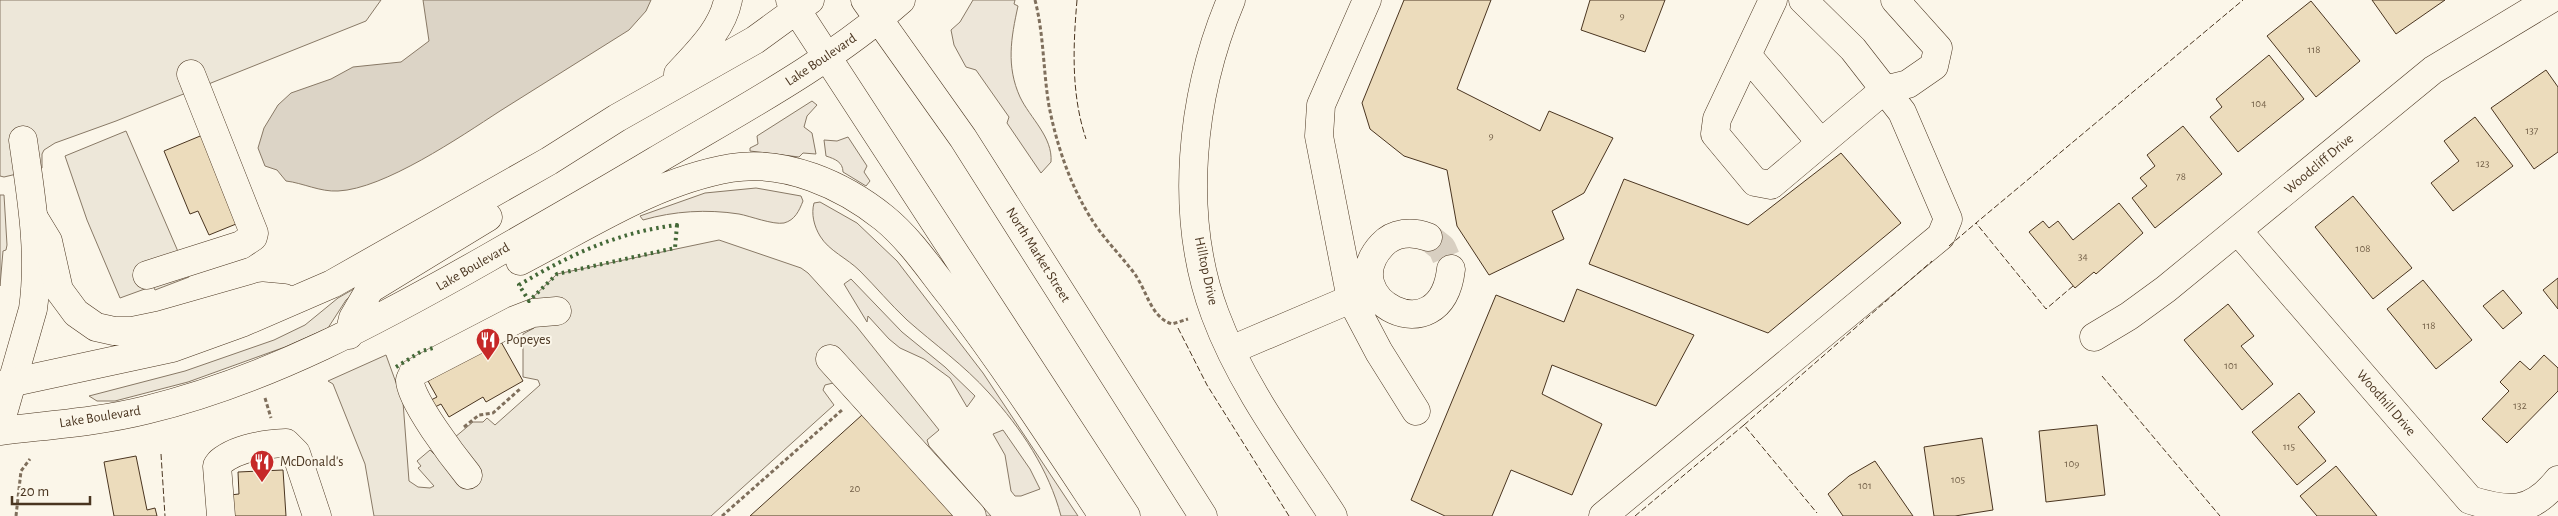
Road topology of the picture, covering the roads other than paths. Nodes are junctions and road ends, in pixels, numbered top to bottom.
1 (728, 0) edge
2 (901, 0) edge
3 (1231, 0) edge
4 (1367, 0) edge
5 (1773, 0) edge
6 (1803, 0) edge
7 (1895, 0) edge
8 (2549, 0) edge
9 (799, 3) edge
10 (871, 10) edge
11 (1748, 55) junction
12 (829, 57) junction
13 (191, 74) dead end
14 (1884, 90) junction
15 (617, 118) junction
16 (23, 140) dead end
17 (1821, 143) junction
18 (549, 161) junction
19 (34, 218) junction
20 (2238, 231) junction
21 (1428, 237) tunnel mouth
22 (1451, 269) tunnel mouth
23 (147, 275) dead end
24 (455, 277) junction
25 (1362, 295) junction
26 (298, 299) junction
27 (557, 311) dead end
28 (349, 335) junction
29 (2094, 337) dead end
30 (1231, 350) junction
31 (830, 359) dead end
32 (6, 385) edge
33 (1416, 411) dead end
34 (0, 424) edge
35 (0, 431) edge
36 (468, 475) dead end
37 (2558, 480) edge
38 (221, 516) edge
39 (317, 516) edge
40 (972, 516) edge
41 (1103, 516) edge
42 (1126, 516) edge
43 (1203, 516) edge
44 (1333, 516) edge
45 (1603, 516) edge

1 - 15 main road
2 - 10 main road, Lake Boulevard
3 - 30 main road, Hilltop Drive
4 - 25 main road
5 - 11 main road
6 - 14 main road
7 - 14 main road
8 - 20 main road, Woodcliff Drive
9 - 12 main road
9 - 15 main road
10 - 12 main road, Lake Boulevard
10 - 43 main road, North Market Street
11 - 17 main road
11 - 17 main road
12 - 24 main road, Lake Boulevard
12 - 42 main road
13 - 23 main road
14 - 17 main road
14 - 45 main road
15 - 18 main road
16 - 19 main road
18 - 26 main road
18 - 28 main road
19 - 26 main road
19 - 32 main road
20 - 29 main road, Woodcliff Drive
20 - 37 main road, Woodhill Drive
21 - 25 main road
22 - 25 main road
24 - 28 main road, Lake Boulevard
24 - 41 main road
25 - 30 main road
25 - 33 main road
26 - 32 main road
27 - 36 main road
28 - 35 main road, Lake Boulevard
30 - 44 main road, Hilltop Drive
31 - 40 main road
32 - 34 main road
38 - 39 main road

